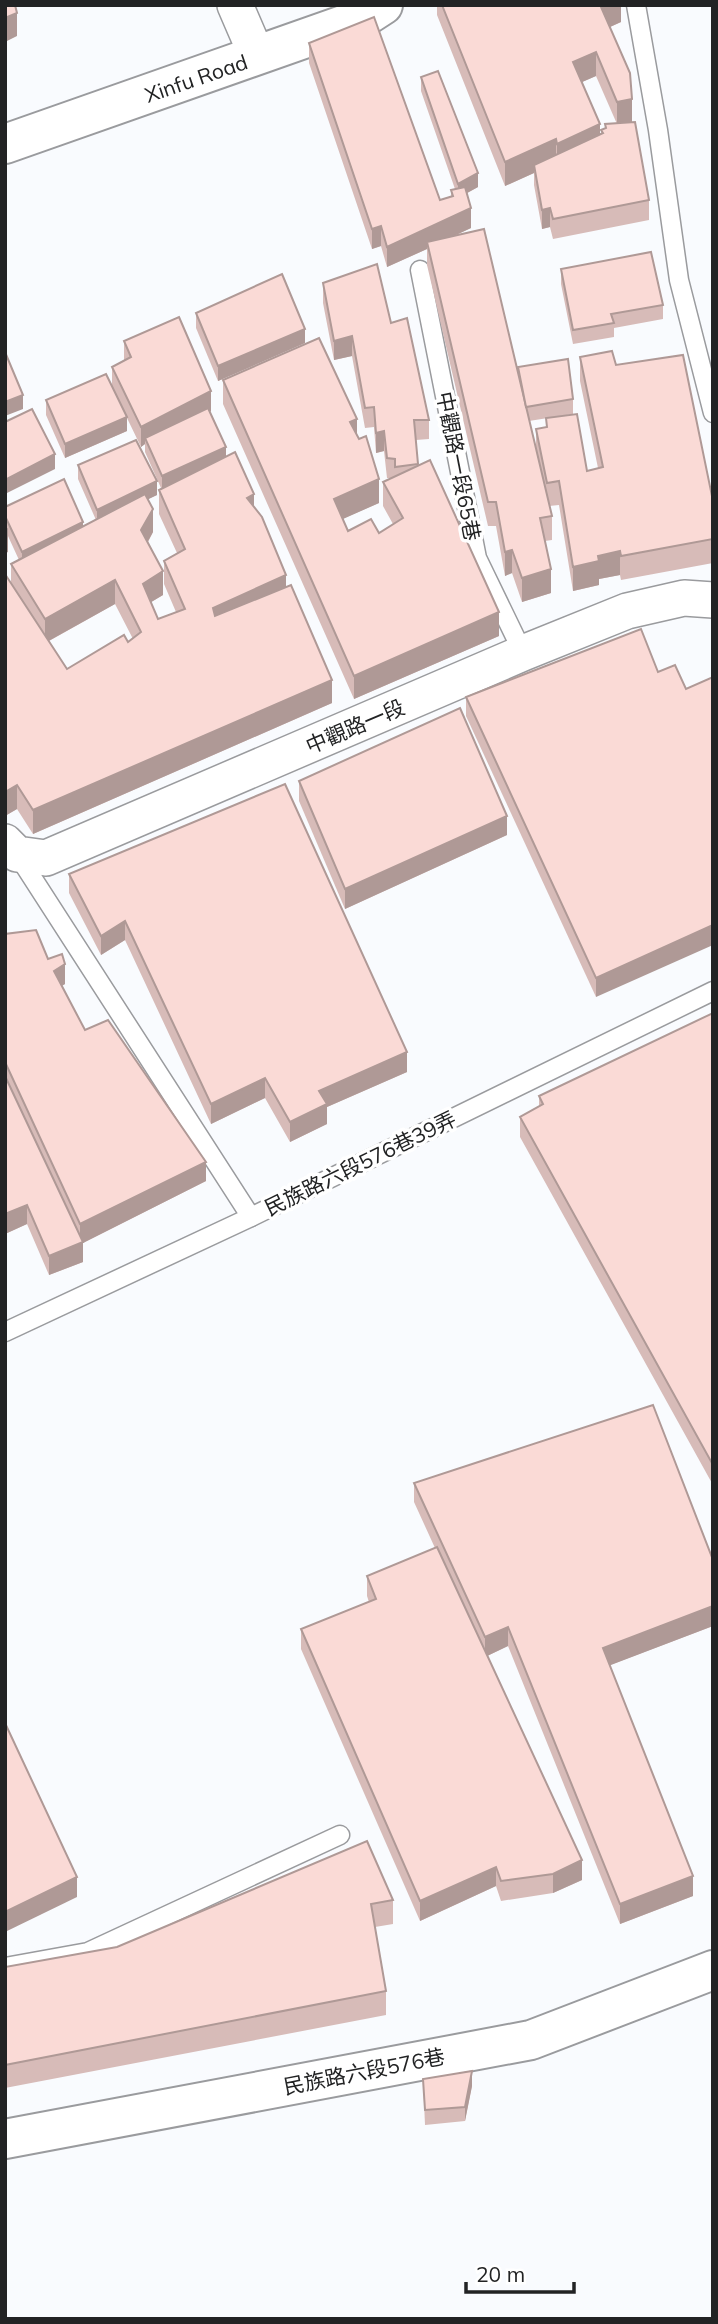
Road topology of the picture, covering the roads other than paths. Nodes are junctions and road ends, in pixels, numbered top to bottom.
1 (235, 5) edge
2 (383, 5) edge
3 (636, 5) edge
4 (257, 56) junction
5 (5, 144) edge
6 (420, 270) dead end
7 (713, 413) edge
8 (713, 600) edge
9 (523, 653) junction
10 (11, 848) edge
11 (713, 990) edge
12 (251, 1217) junction
13 (5, 1332) edge
14 (340, 1835) dead end
15 (5, 1967) edge
16 (713, 1970) edge
17 (5, 2139) edge

1 - 4 street
2 - 4 street, Xinfu Road
3 - 7 lane
4 - 5 street, Xinfu Road
6 - 9 lane, 中觀路一段65巷
8 - 9 street, 中觀路一段
9 - 10 street, 中觀路一段
10 - 12 lane
11 - 12 lane, 民族路六段576巷39弄
12 - 13 lane, 民族路六段576巷39弄
14 - 15 lane
16 - 17 street, 民族路六段576巷

